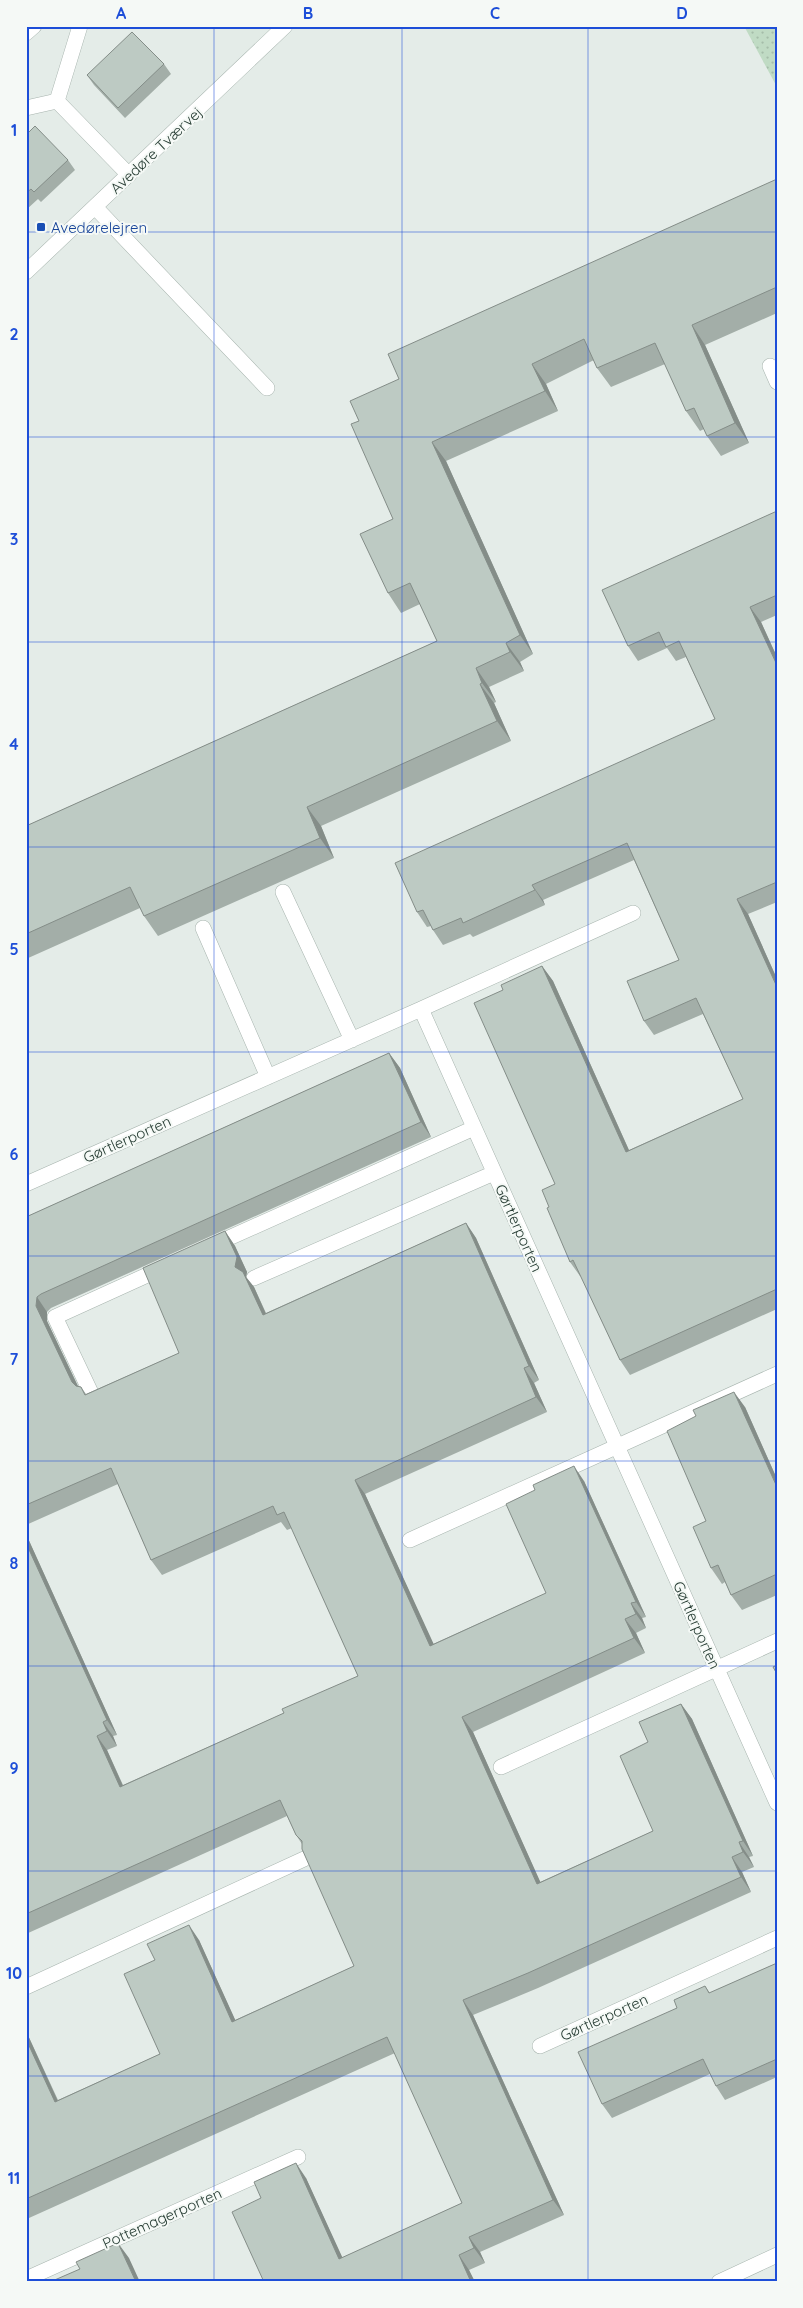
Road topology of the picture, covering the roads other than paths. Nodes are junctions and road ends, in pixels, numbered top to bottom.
1 (34, 26) edge
2 (80, 26) edge
3 (285, 26) edge
4 (26, 33) edge
5 (57, 101) junction
6 (26, 108) edge
7 (129, 175) junction
8 (95, 207) junction
9 (26, 272) edge
10 (770, 366) dead end
11 (777, 382) edge
12 (267, 388) dead end
13 (283, 892) dead end
14 (633, 913) dead end
15 (203, 928) dead end
16 (420, 1009) junction
17 (352, 1040) junction
18 (268, 1076) junction
19 (474, 1128) junction
20 (494, 1173) junction
21 (26, 1184) edge
22 (198, 1252) edge
23 (180, 1260) edge
24 (254, 1278) dead end
25 (777, 1374) edge
26 (91, 1393) edge
27 (617, 1446) junction
28 (410, 1540) dead end
29 (777, 1641) edge
30 (716, 1668) junction
31 (500, 1767) dead end
32 (777, 1803) edge
33 (304, 1859) edge
34 (777, 1938) edge
35 (26, 1987) edge
36 (540, 2046) dead end
37 (298, 2157) dead end
38 (777, 2255) edge
39 (26, 2280) edge
40 (719, 2282) edge

1 - 4 street
2 - 5 street
3 - 7 street, Avedøre Tværvej
5 - 6 street
5 - 7 street
7 - 8 street, Avedøre Tværvej
8 - 9 street, Avedøre Tværvej
8 - 12 street
10 - 11 street
13 - 17 street
14 - 16 street, Gørtlerporten
15 - 18 street
16 - 17 street, Gørtlerporten
16 - 19 street, Gørtlerporten
17 - 18 street, Gørtlerporten
18 - 21 street, Gørtlerporten
19 - 20 street, Gørtlerporten
19 - 22 street
20 - 24 street
20 - 27 street, Gørtlerporten
23 - 26 street
25 - 27 street
27 - 28 street
27 - 30 street, Gørtlerporten
29 - 30 street
30 - 31 street
30 - 32 street, Gørtlerporten
33 - 35 street
34 - 36 street, Gørtlerporten
37 - 39 street, Pottemagerporten
38 - 40 street

